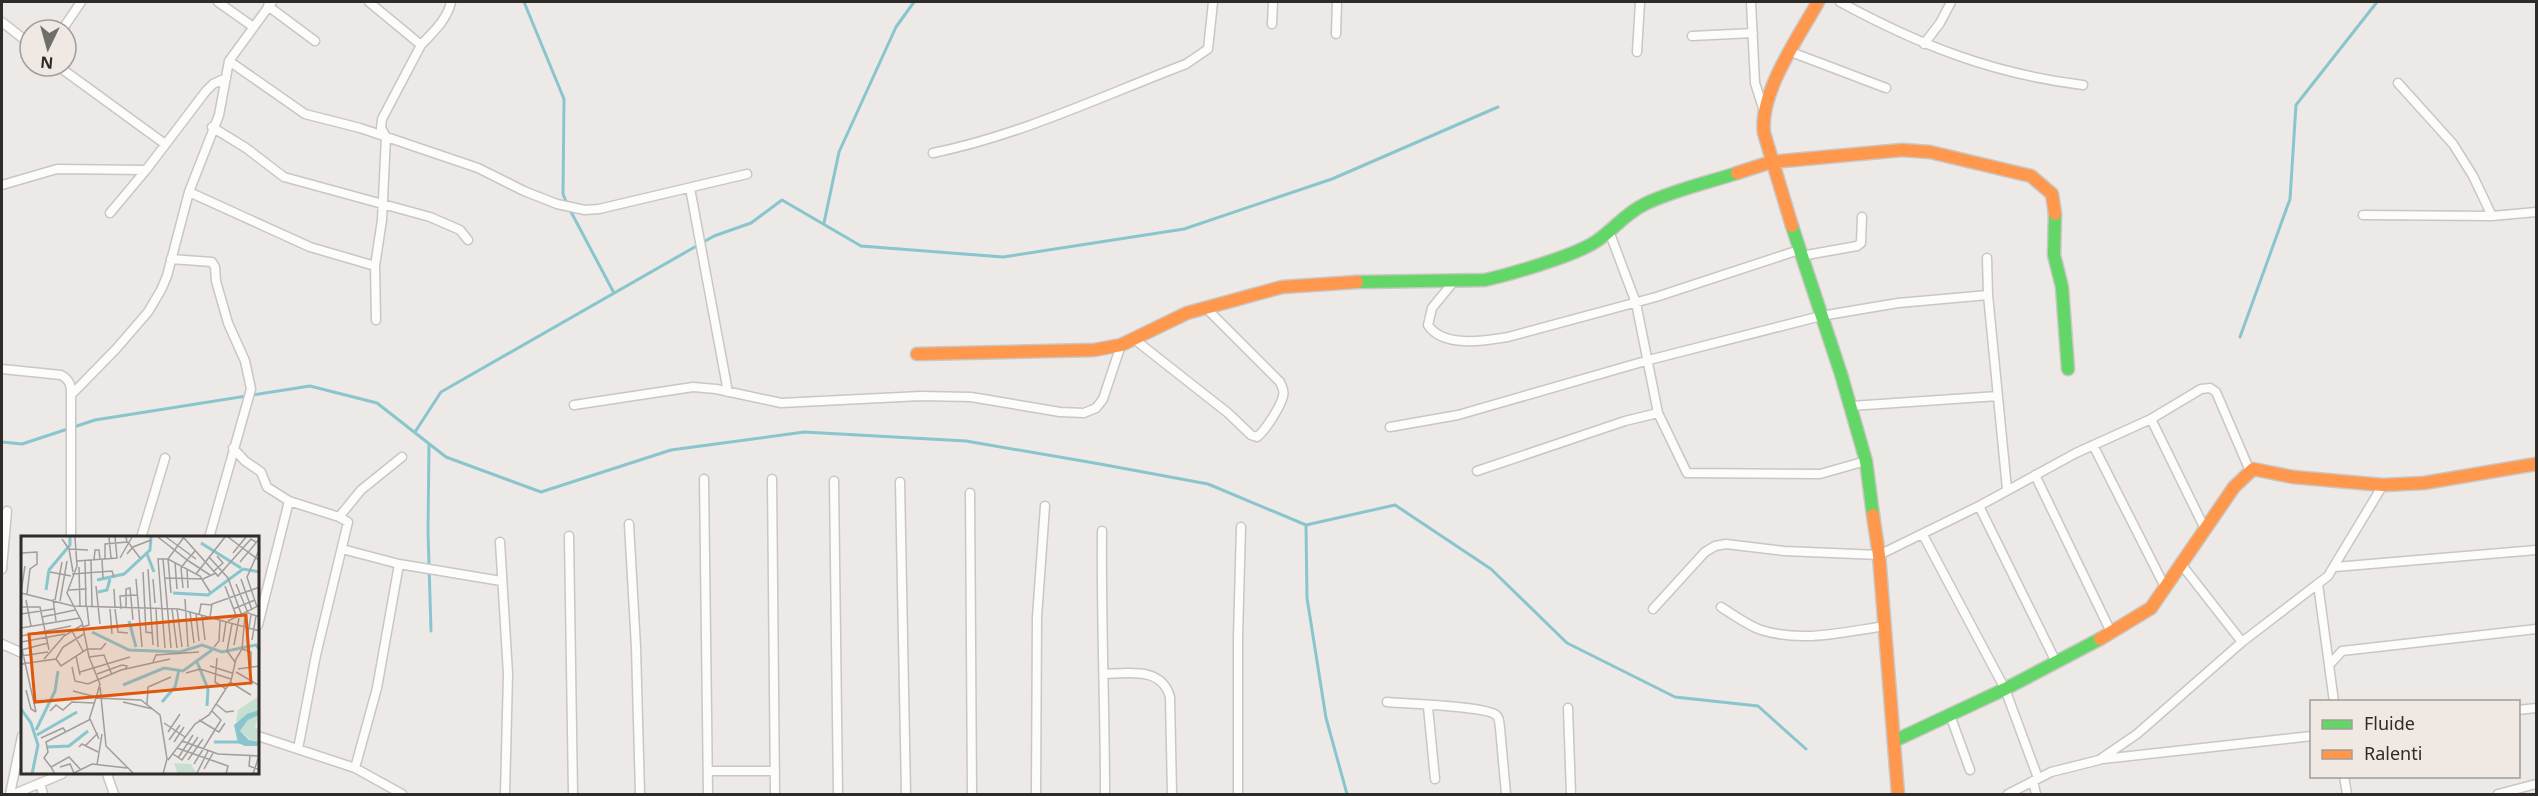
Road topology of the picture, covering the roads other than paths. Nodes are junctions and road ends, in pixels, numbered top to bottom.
1 (81, 2) edge
2 (218, 2) edge
3 (369, 2) edge
4 (451, 2) edge
5 (1213, 2) edge
6 (1273, 2) edge
7 (1337, 2) edge
8 (1640, 2) edge
9 (1751, 2) edge
10 (1818, 2) edge
11 (1840, 2) edge
12 (1951, 2) edge
13 (270, 4) edge
14 (70, 18) edge
15 (2, 22) edge
16 (1272, 24) dead end
17 (252, 26) junction
18 (1753, 33) junction
19 (1336, 34) dead end
20 (18, 35) edge
21 (1692, 36) dead end
22 (315, 41) dead end
23 (1924, 44) junction
24 (421, 45) junction
25 (1637, 52) dead end
26 (1791, 52) junction
27 (229, 61) junction
28 (74, 78) edge
29 (226, 78) junction
30 (2398, 83) dead end
31 (2083, 85) dead end
32 (1886, 88) dead end
33 (1763, 108) junction
34 (212, 127) junction
35 (386, 137) junction
36 (165, 144) junction
37 (933, 153) dead end
38 (1771, 162) junction
39 (146, 170) junction
40 (747, 174) dead end
41 (2, 184) edge
42 (690, 188) junction
43 (189, 192) junction
44 (383, 205) junction
45 (2536, 212) edge
46 (110, 213) dead end
47 (2363, 215) dead end
48 (2492, 216) junction
49 (1862, 218) dead end
50 (1609, 231) junction
51 (468, 240) dead end
52 (1800, 253) junction
53 (1987, 258) dead end
54 (171, 259) junction
55 (375, 266) junction
56 (1456, 280) junction
57 (1988, 295) junction
58 (1636, 303) junction
59 (1205, 307) junction
60 (1821, 316) junction
61 (376, 320) dead end
62 (1134, 339) junction
63 (1121, 345) junction
64 (917, 354) dead end
65 (1649, 360) junction
66 (2, 369) edge
67 (2068, 369) dead end
68 (728, 392) junction
69 (71, 395) junction
70 (1998, 396) junction
71 (574, 405) dead end
72 (1851, 406) junction
73 (1658, 413) junction
74 (2151, 419) junction
75 (1390, 427) dead end
76 (2093, 445) junction
77 (233, 448) junction
78 (402, 457) dead end
79 (165, 458) dead end
80 (1866, 461) junction
81 (2536, 464) edge
82 (1477, 471) dead end
83 (2250, 471) junction
84 (2035, 475) junction
85 (704, 479) dead end
86 (772, 479) dead end
87 (834, 482) dead end
88 (900, 482) dead end
89 (2383, 485) junction
90 (2007, 489) junction
91 (970, 493) dead end
92 (289, 501) junction
93 (1045, 506) dead end
94 (1979, 506) junction
95 (7, 511) dead end
96 (339, 517) junction
97 (629, 524) dead end
98 (1241, 527) dead end
99 (2205, 529) junction
100 (1102, 531) dead end
101 (1923, 534) junction
102 (71, 536) edge
103 (142, 536) edge
104 (210, 536) edge
105 (569, 536) dead end
106 (500, 542) dead end
107 (342, 549) junction
108 (2536, 550) edge
109 (1879, 555) junction
110 (399, 564) junction
111 (2181, 564) junction
112 (2335, 567) junction
113 (2, 569) edge
114 (501, 581) junction
115 (2318, 584) junction
116 (2166, 590) junction
117 (1721, 607) dead end
118 (1653, 609) dead end
119 (260, 617) edge
120 (1885, 626) junction
121 (2536, 629) edge
122 (2111, 632) junction
123 (2326, 639) junction
124 (2242, 642) junction
125 (2, 644) edge
126 (2342, 651) junction
127 (21, 653) edge
128 (2055, 660) junction
129 (2330, 664) junction
130 (1105, 674) junction
131 (2005, 689) junction
132 (2334, 700) edge
133 (1387, 702) dead end
134 (1428, 706) junction
135 (1568, 708) dead end
136 (2536, 708) edge
137 (2520, 710) edge
138 (1950, 715) junction
139 (2310, 736) edge
140 (260, 737) edge
141 (1894, 741) junction
142 (21, 742) edge
143 (297, 749) junction
144 (2099, 760) junction
145 (355, 768) junction
146 (1970, 770) dead end
147 (708, 771) junction
148 (775, 771) junction
149 (60, 775) edge
150 (107, 775) edge
151 (2344, 778) edge
152 (1435, 779) dead end
153 (2035, 779) junction
154 (40, 783) junction
155 (2536, 784) edge
156 (12, 795) edge
157 (43, 795) edge
158 (114, 795) edge
159 (402, 795) edge
160 (505, 795) edge
161 (573, 795) edge
162 (640, 795) edge
163 (708, 795) edge
164 (775, 795) edge
165 (838, 795) edge
166 (906, 795) edge
167 (972, 795) edge
168 (1036, 795) edge
169 (1105, 795) edge
170 (1172, 795) edge
171 (1238, 795) edge
172 (1506, 795) edge
173 (1571, 795) edge
174 (1898, 795) edge
175 (2008, 795) edge
176 (2036, 795) edge
177 (2347, 795) edge
178 (2498, 795) edge

1 - 14 street
2 - 17 street
3 - 24 street
4 - 24 street
5 - 37 street
6 - 16 street
7 - 19 street
8 - 25 street
9 - 18 street
10 - 26 street
11 - 23 street
12 - 23 street
13 - 17 street
13 - 22 street
15 - 20 street
17 - 27 street
18 - 21 street
18 - 33 street
23 - 31 street
24 - 35 street
26 - 32 street
26 - 33 street
27 - 29 street
27 - 35 street
28 - 36 street
29 - 34 street
29 - 36 street
30 - 48 street
33 - 38 street
34 - 43 street
34 - 44 street
35 - 42 street
35 - 44 street
36 - 39 street
38 - 50 street
38 - 52 street
38 - 67 street
39 - 41 street
39 - 46 street
40 - 42 street
42 - 68 street
43 - 54 street
43 - 55 street
44 - 51 street
44 - 55 street
45 - 48 street
47 - 48 street
49 - 52 street
50 - 56 street
50 - 58 street
52 - 58 street
52 - 60 street
53 - 57 street
54 - 69 street
54 - 77 street
55 - 61 street
56 - 58 street
56 - 59 street
57 - 60 street
57 - 70 street
58 - 65 street
59 - 62 street
59 - 62 street
60 - 65 street
60 - 72 street
62 - 63 street
63 - 64 street
63 - 68 street
65 - 73 street
65 - 75 street
66 - 69 street
68 - 71 street
69 - 102 street
70 - 72 street
70 - 90 street
72 - 80 street
73 - 80 street
73 - 82 street
74 - 76 street
74 - 83 street
74 - 99 street
76 - 84 street
76 - 116 street
77 - 92 street
77 - 104 street
78 - 96 street
79 - 103 street
80 - 109 street
81 - 89 street
83 - 89 street
83 - 99 street
84 - 90 street
84 - 122 street
85 - 147 street
86 - 148 street
87 - 165 street
88 - 166 street
89 - 112 street
90 - 94 street
91 - 167 street
92 - 96 street
92 - 119 street
93 - 168 street
94 - 101 street
94 - 128 street
95 - 113 street
96 - 107 street
97 - 162 street
98 - 171 street
99 - 111 street
100 - 130 street
101 - 109 street
101 - 131 street
105 - 161 street
106 - 114 street
107 - 110 street
107 - 143 street
108 - 112 street
109 - 118 street
109 - 120 street
110 - 114 street
110 - 145 street
111 - 116 street
111 - 124 street
112 - 115 street
114 - 160 street
115 - 123 street
115 - 124 street
116 - 122 street
117 - 120 street
120 - 141 street
121 - 126 street
122 - 128 street
123 - 126 street
123 - 129 street
124 - 144 street
125 - 127 street
126 - 129 street
128 - 131 street
129 - 132 street
130 - 169 street
130 - 170 street
131 - 138 street
131 - 153 street
133 - 134 street
134 - 152 street
134 - 172 street
135 - 173 street
136 - 137 street
138 - 141 street
138 - 146 street
139 - 144 street
140 - 143 street
141 - 174 street
142 - 156 street
143 - 145 street
144 - 153 street
145 - 159 street
147 - 148 street
147 - 163 street
148 - 164 street
149 - 154 street
150 - 158 street
151 - 177 street
153 - 175 street
153 - 176 street
154 - 156 street
154 - 157 street
155 - 178 street

